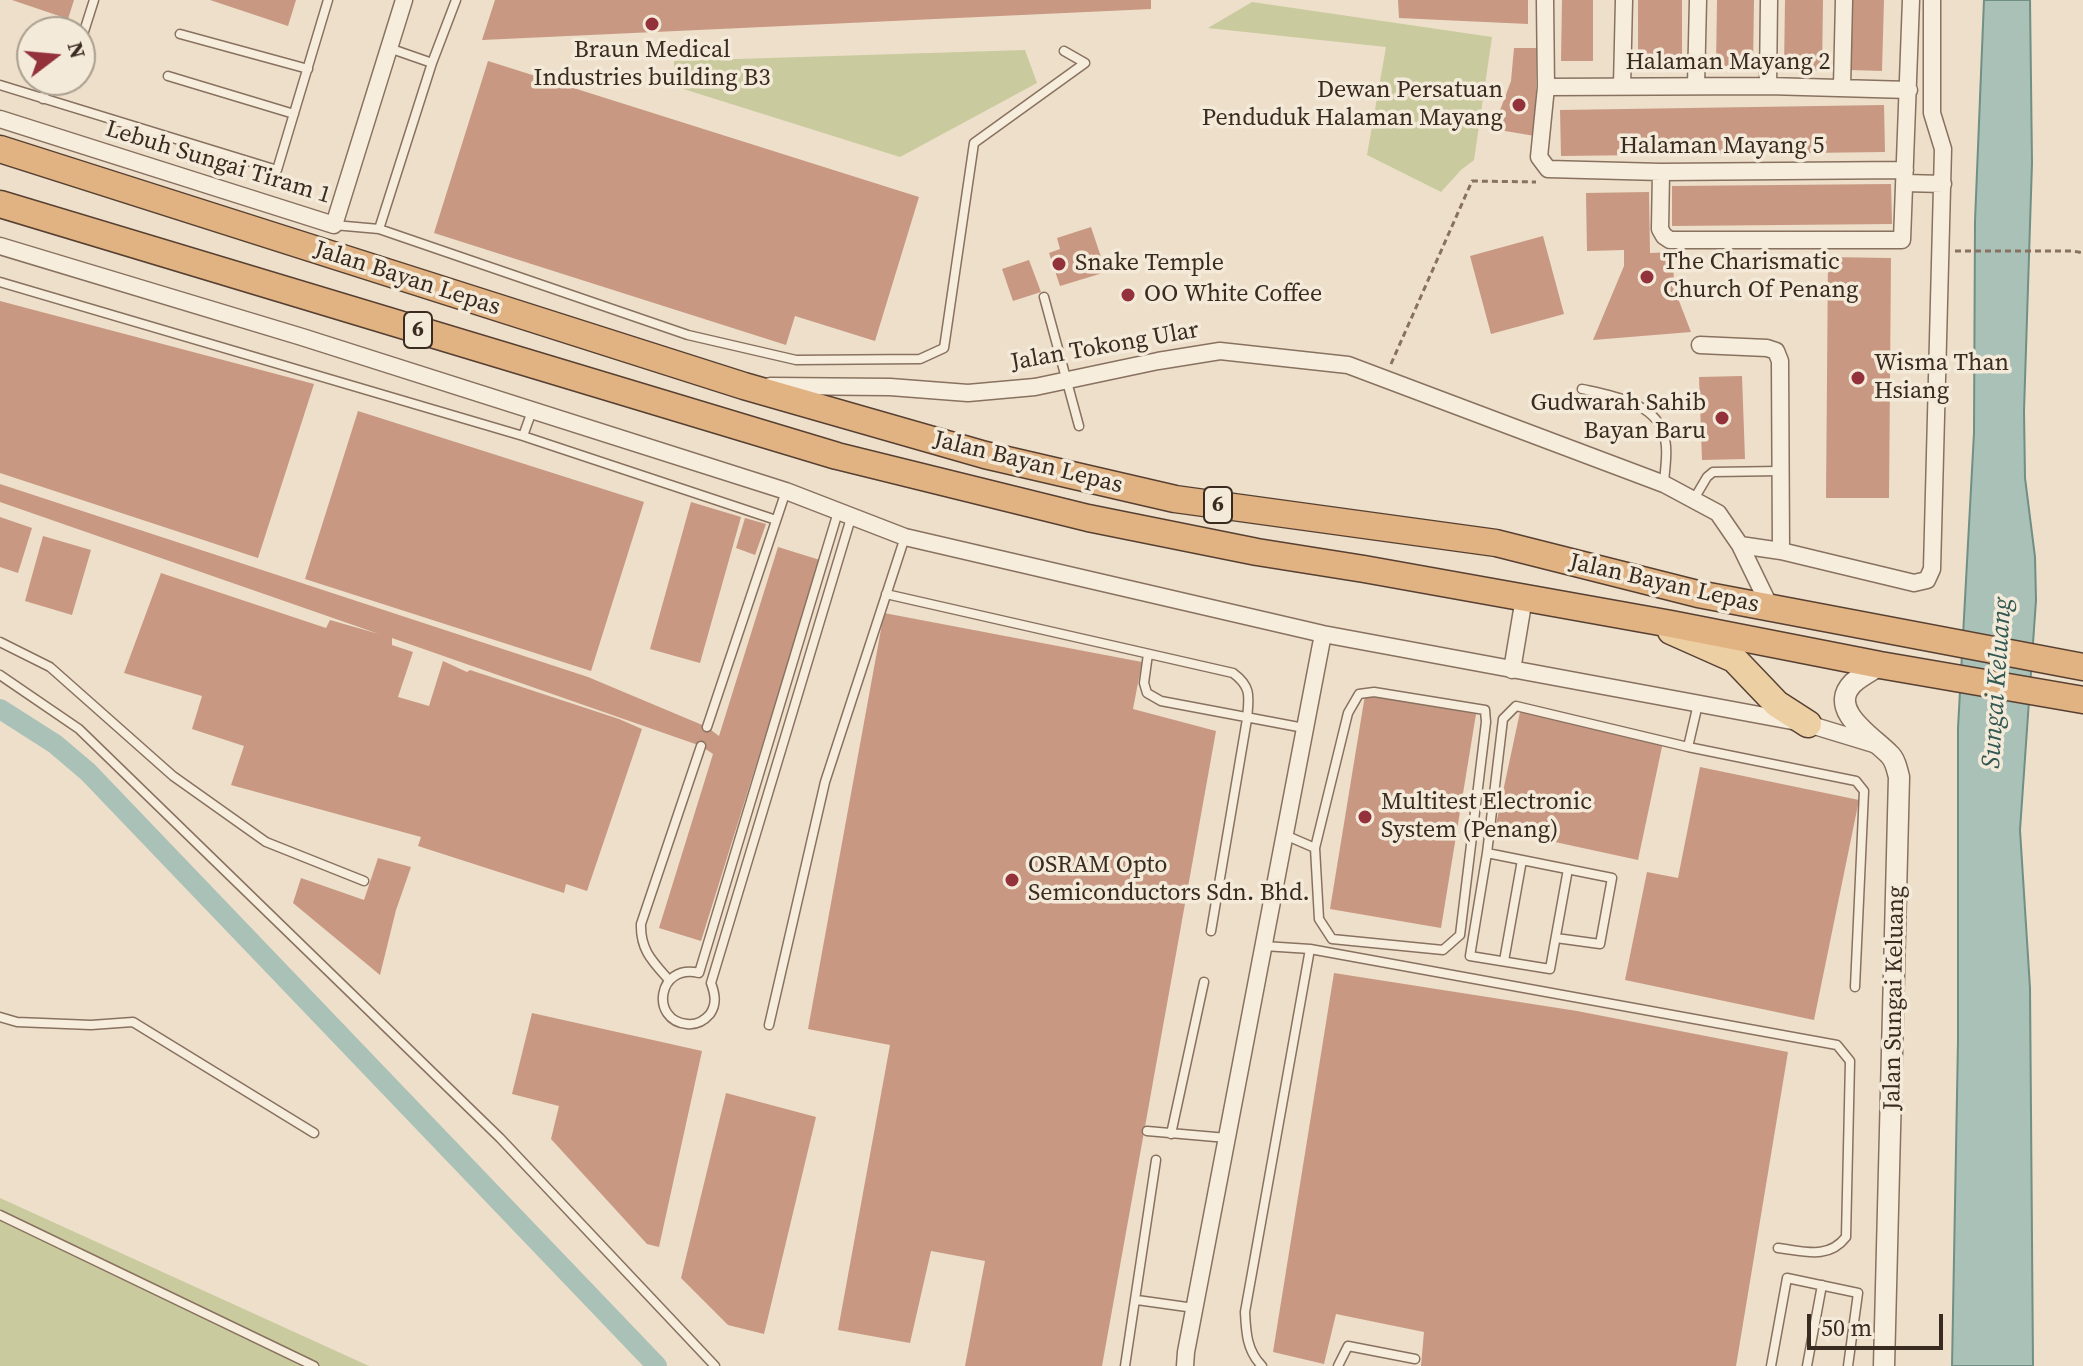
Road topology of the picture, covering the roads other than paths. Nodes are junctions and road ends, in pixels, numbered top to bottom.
1 (328, 0) edge
2 (404, 0) edge
3 (456, 0) edge
4 (1545, 0) edge
5 (1624, 0) edge
6 (1698, 0) edge
7 (1769, 0) edge
8 (1844, 0) edge
9 (1911, 0) edge
10 (1932, 0) edge
11 (180, 34) dead end
12 (389, 48) junction
13 (1064, 51) dead end
14 (432, 63) junction
15 (308, 69) junction
16 (168, 76) dead end
17 (1931, 78) junction
18 (1909, 83) junction
19 (0, 85) edge
20 (1622, 86) junction
21 (1696, 86) junction
22 (1768, 86) junction
23 (1546, 87) junction
24 (1842, 87) junction
25 (44, 96) edge
26 (43, 99) junction
27 (294, 114) junction
28 (0, 119) edge
29 (0, 149) edge
30 (1661, 172) junction
31 (1905, 176) junction
32 (1943, 184) junction
33 (0, 204) edge
34 (334, 225) junction
35 (379, 229) junction
36 (0, 246) edge
37 (0, 282) edge
38 (1044, 297) dead end
39 (1700, 345) dead end
40 (1068, 380) junction
41 (744, 386) junction
42 (1582, 389) dead end
43 (532, 411) junction
44 (1079, 426) dead end
45 (523, 436) junction
46 (1780, 471) junction
47 (1664, 484) junction
48 (786, 491) junction
49 (1694, 500) junction
50 (845, 515) junction
51 (776, 520) junction
52 (905, 537) junction
53 (1740, 545) junction
54 (1781, 551) junction
55 (886, 594) junction
56 (1524, 598) junction
57 (1771, 609) junction
58 (1638, 619) junction
59 (1323, 634) junction
60 (0, 642) edge
61 (1148, 654) junction
62 (1880, 665) junction
63 (2083, 667) edge
64 (1512, 670) junction
65 (0, 675) edge
66 (2081, 699) edge
67 (1698, 703) junction
68 (1247, 719) junction
69 (1808, 724) junction
70 (707, 727) dead end
71 (1305, 728) junction
72 (1877, 745) junction
73 (701, 746) dead end
74 (1688, 747) junction
75 (1285, 835) junction
76 (1315, 848) junction
77 (1487, 853) junction
78 (1522, 860) junction
79 (1568, 869) junction
80 (364, 881) dead end
81 (1211, 931) dead end
82 (1556, 938) junction
83 (1264, 945) junction
84 (1310, 949) junction
85 (1504, 961) junction
86 (669, 980) junction
87 (1204, 982) dead end
88 (1855, 987) dead end
89 (0, 1017) edge
90 (769, 1025) dead end
91 (1147, 1131) dead end
92 (314, 1133) dead end
93 (1171, 1134) junction
94 (1227, 1138) junction
95 (1156, 1160) dead end
96 (0, 1215) edge
97 (1778, 1248) dead end
98 (1822, 1285) junction
99 (1137, 1300) junction
100 (1194, 1308) junction
101 (1415, 1359) dead end
102 (314, 1366) edge
103 (715, 1366) edge
104 (1125, 1366) edge
105 (1185, 1366) edge
106 (1262, 1366) edge
107 (1338, 1366) edge
108 (1771, 1366) edge
109 (1807, 1366) edge
110 (1848, 1366) edge
111 (1884, 1366) edge

1 - 15 lane
2 - 12 street, Lebuh Sungai Tiram 1
3 - 14 lane
4 - 23 street
5 - 20 street
6 - 21 street
7 - 22 street
8 - 24 street
9 - 18 street
10 - 17 street
11 - 15 lane
12 - 14 lane
12 - 34 street, Lebuh Sungai Tiram 1
13 - 35 lane
14 - 35 lane
15 - 27 lane
16 - 27 lane
17 - 18 street, Halaman Mayang 2
17 - 32 street
18 - 24 street, Halaman Mayang 2
18 - 31 street
19 - 26 lane
20 - 21 street, Halaman Mayang 2
20 - 23 street, Halaman Mayang 2
21 - 22 street, Halaman Mayang 2
22 - 24 street, Halaman Mayang 2
23 - 30 street, Halaman Mayang 5
25 - 26 lane
26 - 27 lane
28 - 34 street, Lebuh Sungai Tiram 1
29 - 41 highway, Jalan Bayan Lepas / 6
30 - 31 street, Halaman Mayang 5
30 - 31 street
31 - 32 street, Halaman Mayang 5
32 - 54 street
33 - 56 highway, Jalan Bayan Lepas / 6
34 - 35 lane
36 - 43 street
37 - 45 lane
38 - 40 lane
39 - 46 street
40 - 41 street, Jalan Tokong Ular
40 - 44 lane
40 - 47 street, Jalan Tokong Ular
41 - 57 highway, Jalan Bayan Lepas / 6
42 - 47 lane
43 - 45 lane
43 - 48 street
45 - 51 lane
46 - 49 lane
46 - 54 street
47 - 49 street, Jalan Tokong Ular
48 - 50 street
48 - 51 lane
49 - 53 street, Jalan Tokong Ular
50 - 52 street
50 - 86 lane
50 - 86 lane
51 - 70 lane
52 - 55 lane
52 - 59 street
53 - 54 street
53 - 57 street, Jalan Tokong Ular
55 - 61 lane
55 - 90 lane
56 - 58 highway, Jalan Bayan Lepas / 6
56 - 64 street
57 - 63 highway, Jalan Bayan Lepas / 6
58 - 62 highway, Jalan Bayan Lepas / 6
58 - 69 main road
59 - 64 street
59 - 71 street
60 - 80 lane
61 - 68 lane
61 - 68 lane
62 - 66 highway, Jalan Bayan Lepas / 6
62 - 72 street, Jalan Sungai Keluang
64 - 67 street
65 - 103 lane
67 - 69 street
67 - 74 lane
68 - 71 lane
68 - 81 lane
69 - 72 street
71 - 75 street
72 - 111 street, Jalan Sungai Keluang
73 - 86 lane
74 - 77 lane
74 - 88 lane
75 - 76 lane
75 - 83 street
76 - 76 lane
77 - 78 lane
77 - 85 lane
78 - 79 lane
78 - 85 lane
79 - 82 lane
79 - 82 lane
82 - 85 lane
83 - 84 lane
83 - 94 street
84 - 97 lane
84 - 106 lane
87 - 93 lane
89 - 92 lane
91 - 93 lane
93 - 94 lane
94 - 100 street
95 - 99 lane
96 - 102 lane
98 - 108 lane
98 - 109 lane
98 - 110 lane
99 - 100 lane
99 - 104 lane
100 - 105 street
101 - 107 lane

